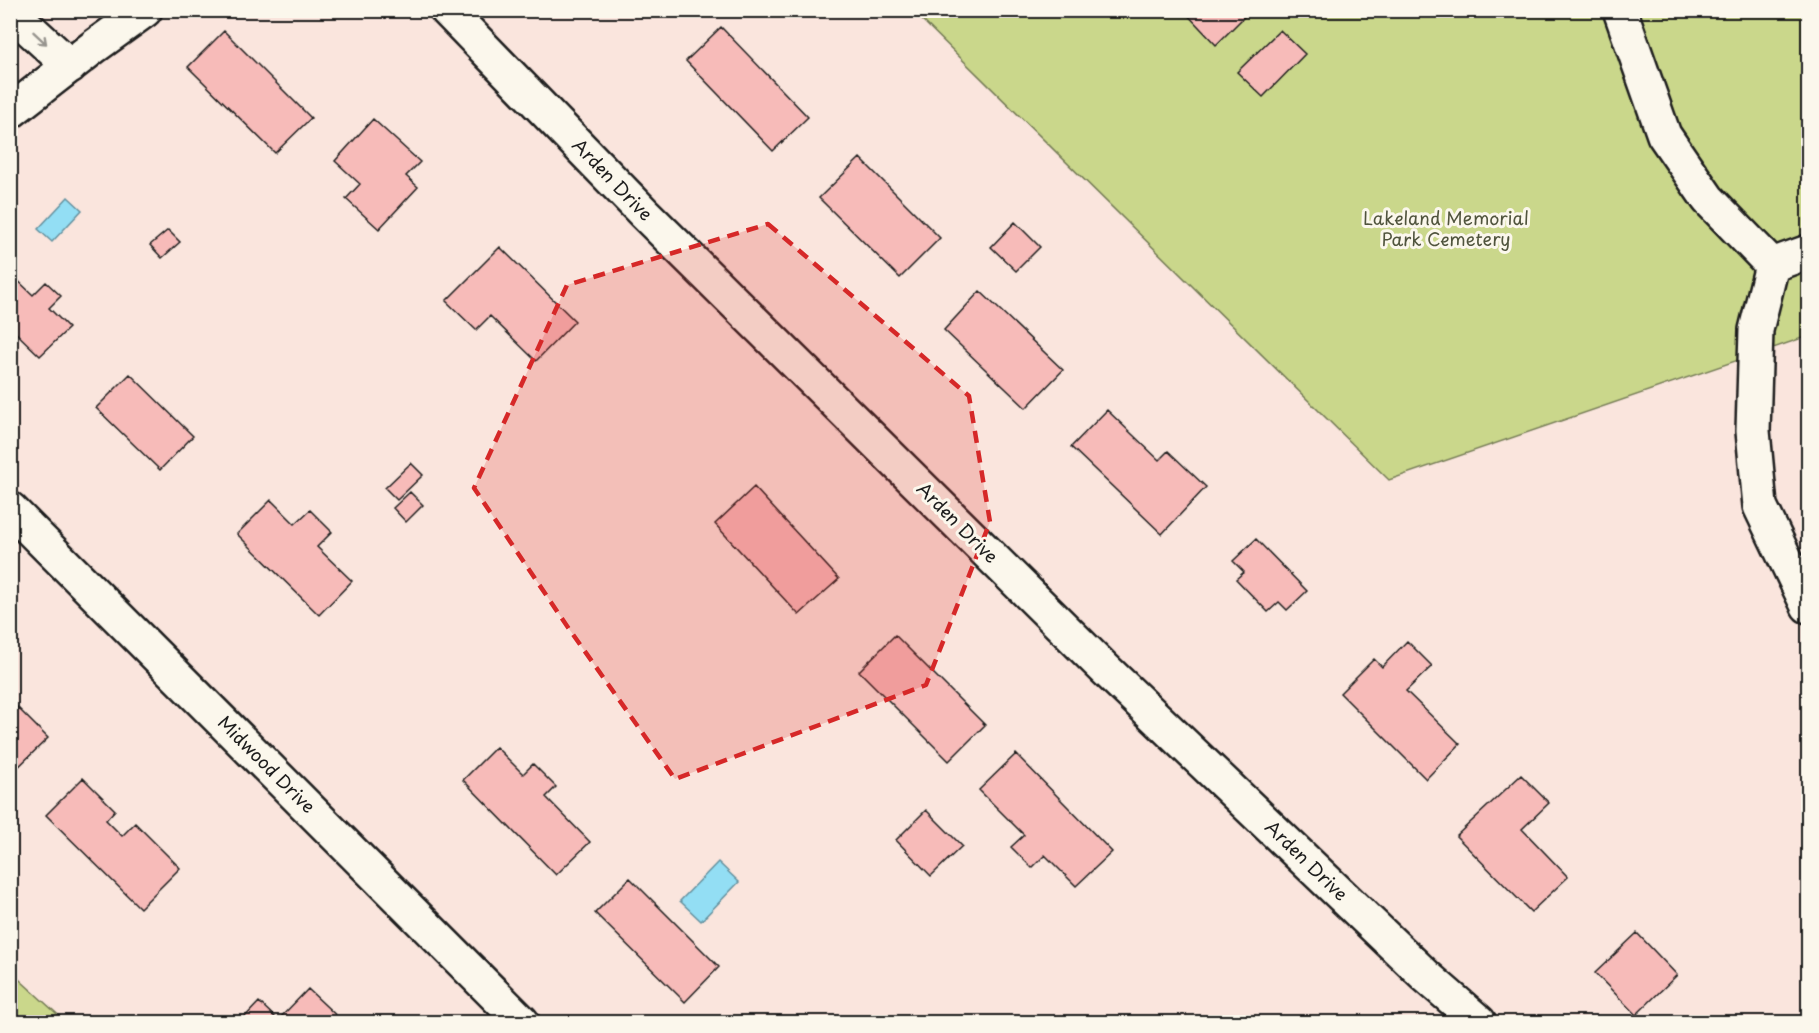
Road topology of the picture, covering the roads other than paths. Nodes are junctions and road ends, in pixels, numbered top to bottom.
1 (145, 10) edge
2 (447, 10) edge
3 (1620, 10) edge
4 (10, 11) edge
5 (70, 66) junction
6 (16, 97) edge
7 (1809, 252) edge
8 (1772, 265) junction
9 (10, 508) edge
10 (1809, 606) edge
11 (522, 1023) edge
12 (1479, 1023) edge

1 - 5 street
2 - 12 street, Arden Drive
3 - 8 street
4 -> 5 street
5 - 6 street
7 - 8 street
8 - 10 street
9 - 11 street, Midwood Drive

